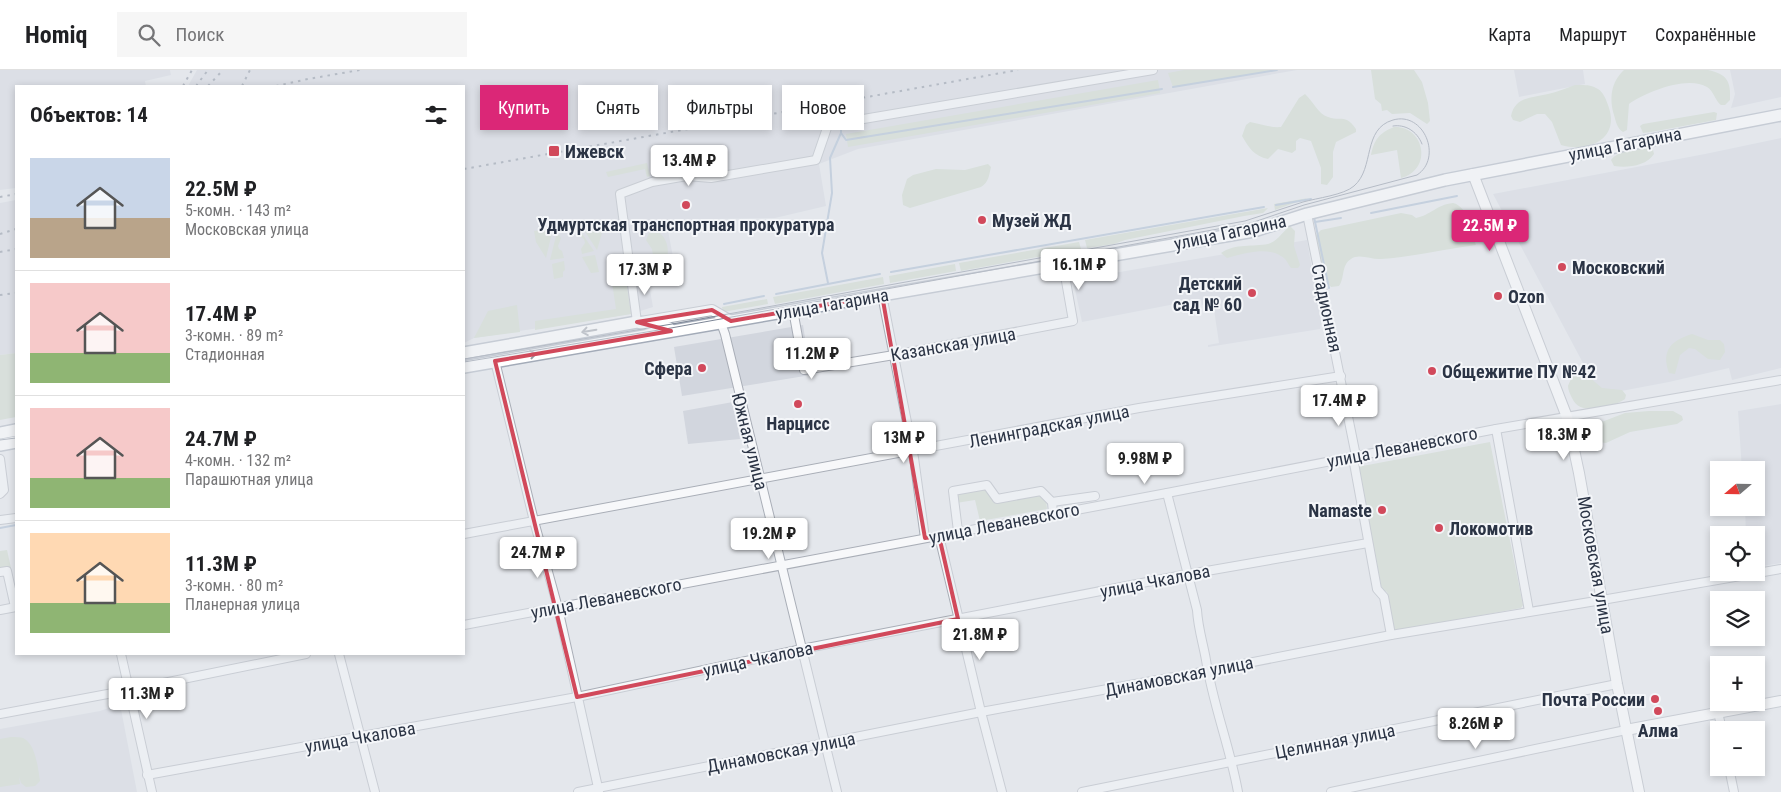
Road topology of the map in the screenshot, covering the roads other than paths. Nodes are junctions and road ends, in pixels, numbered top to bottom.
1 (1153, 70) edge
2 (1781, 114) edge
3 (1473, 174) junction
4 (1307, 214) junction
5 (1063, 264) junction
6 (882, 295) junction
7 (793, 310) junction
8 (637, 322) junction
9 (726, 322) junction
10 (676, 330) junction
11 (465, 353) edge
12 (894, 355) junction
13 (495, 361) junction
14 (465, 367) edge
15 (1341, 376) junction
16 (1781, 380) edge
17 (1567, 417) junction
18 (1496, 429) junction
19 (15, 430) edge
20 (0, 432) edge
21 (15, 442) edge
22 (0, 445) edge
23 (912, 451) junction
24 (1356, 456) junction
25 (0, 459) edge
26 (761, 480) junction
27 (1167, 493) junction
28 (0, 494) edge
29 (1095, 496) dead end
30 (1052, 502) junction
31 (1053, 513) junction
32 (15, 518) edge
33 (0, 520) edge
34 (534, 521) junction
35 (958, 531) junction
36 (465, 534) edge
37 (939, 536) junction
38 (925, 538) junction
39 (1368, 543) junction
40 (781, 565) junction
41 (1781, 569) edge
42 (0, 572) edge
43 (1187, 574) junction
44 (1602, 600) junction
45 (15, 603) edge
46 (15, 607) edge
47 (558, 608) junction
48 (0, 610) edge
49 (1529, 611) junction
50 (958, 620) junction
51 (465, 624) edge
52 (1391, 635) junction
53 (802, 649) junction
54 (121, 655) edge
55 (301, 655) edge
56 (339, 655) edge
57 (1207, 671) junction
58 (1617, 684) junction
59 (129, 690) junction
60 (577, 697) junction
61 (1781, 701) edge
62 (981, 712) junction
63 (1718, 712) junction
64 (0, 714) edge
65 (1720, 721) edge
66 (1626, 730) junction
67 (361, 737) junction
68 (824, 743) junction
69 (1232, 762) junction
70 (147, 775) junction
71 (1731, 776) edge
72 (599, 790) edge
73 (152, 792) edge
74 (375, 792) edge
75 (578, 792) edge
76 (837, 792) edge
77 (1002, 792) edge
78 (1082, 792) edge
79 (1238, 792) edge
80 (1330, 792) edge
81 (1639, 792) edge
82 (1734, 792) edge

1 - 8 street
2 - 3 main road, улица Гагарина
3 - 4 main road, улица Гагарина
3 - 17 street, Московская улица
4 - 5 main road, улица Гагарина
4 - 15 street, Стадионная
5 - 6 main road, улица Гагарина
5 - 12 street, Казанская улица
6 - 7 main road, улица Гагарина
6 - 12 street
7 - 9 main road, улица Гагарина
7 - 12 street, Казанская улица
8 - 9 street
8 - 10 main road, улица Гагарина
8 -> 11 main road, улица Гагарина
9 - 10 main road, улица Гагарина
9 - 26 street, Южная улица
13 -> 10 main road, улица Гагарина
12 - 23 street
13 - 14 main road, улица Гагарина
13 - 34 street
15 - 23 street, Ленинградская улица
15 - 24 street, Стадионная
16 - 17 street, улица Леваневского
17 - 18 street, улица Леваневского
17 - 44 street, Московская улица
18 - 24 street, улица Леваневского
18 - 49 street
19 - 20 main road
21 - 22 main road
23 - 26 street, Ленинградская улица
23 - 38 street
24 - 27 street, улица Леваневского
24 - 39 street, Стадионная
25 - 28 street
26 - 34 street, Ленинградская улица
26 - 40 street, Южная улица
27 - 31 street, улица Леваневского
27 - 43 street
29 - 30 street
30 - 31 street
30 - 35 street
31 - 35 street, улица Леваневского
32 - 33 street
34 - 36 street, Ленинградская улица
34 - 47 street
35 - 37 street, улица Леваневского
37 - 38 street, улица Леваневского
37 - 50 street
38 - 40 street, улица Леваневского
39 - 43 street, улица Чкалова
39 - 52 street, Стадионная
40 - 47 street, улица Леваневского
40 - 53 street, Южная улица
41 - 44 street, Динамовская улица
42 - 45 street
43 - 50 street, улица Чкалова
43 - 57 street
44 - 49 street, Динамовская улица
44 - 58 street, Московская улица
46 - 48 street
47 - 51 street, улица Леваневского
47 - 60 street
49 - 52 street, Динамовская улица
50 - 53 street, улица Чкалова
50 - 62 street
52 - 57 street, Динамовская улица
53 - 60 street, улица Чкалова
53 - 68 street, Южная улица
54 - 59 street
55 - 59 street
56 - 67 street
57 - 62 street, Динамовская улица
57 - 69 street
58 - 66 street, Московская улица
58 - 69 street, Целинная улица
59 - 64 street
59 - 70 street
60 - 67 street, улица Чкалова
60 - 72 street
61 - 63 street
62 - 68 street, Динамовская улица
62 - 77 street
63 - 65 street
63 - 66 street
66 - 80 street
66 - 81 street, Московская улица
67 - 70 street, улица Чкалова
67 - 74 street
68 - 72 street, Динамовская улица
68 - 76 street, Южная улица
69 - 78 street, Целинная улица
69 - 79 street
70 - 73 street
71 - 82 street
72 - 75 street, Динамовская улица

